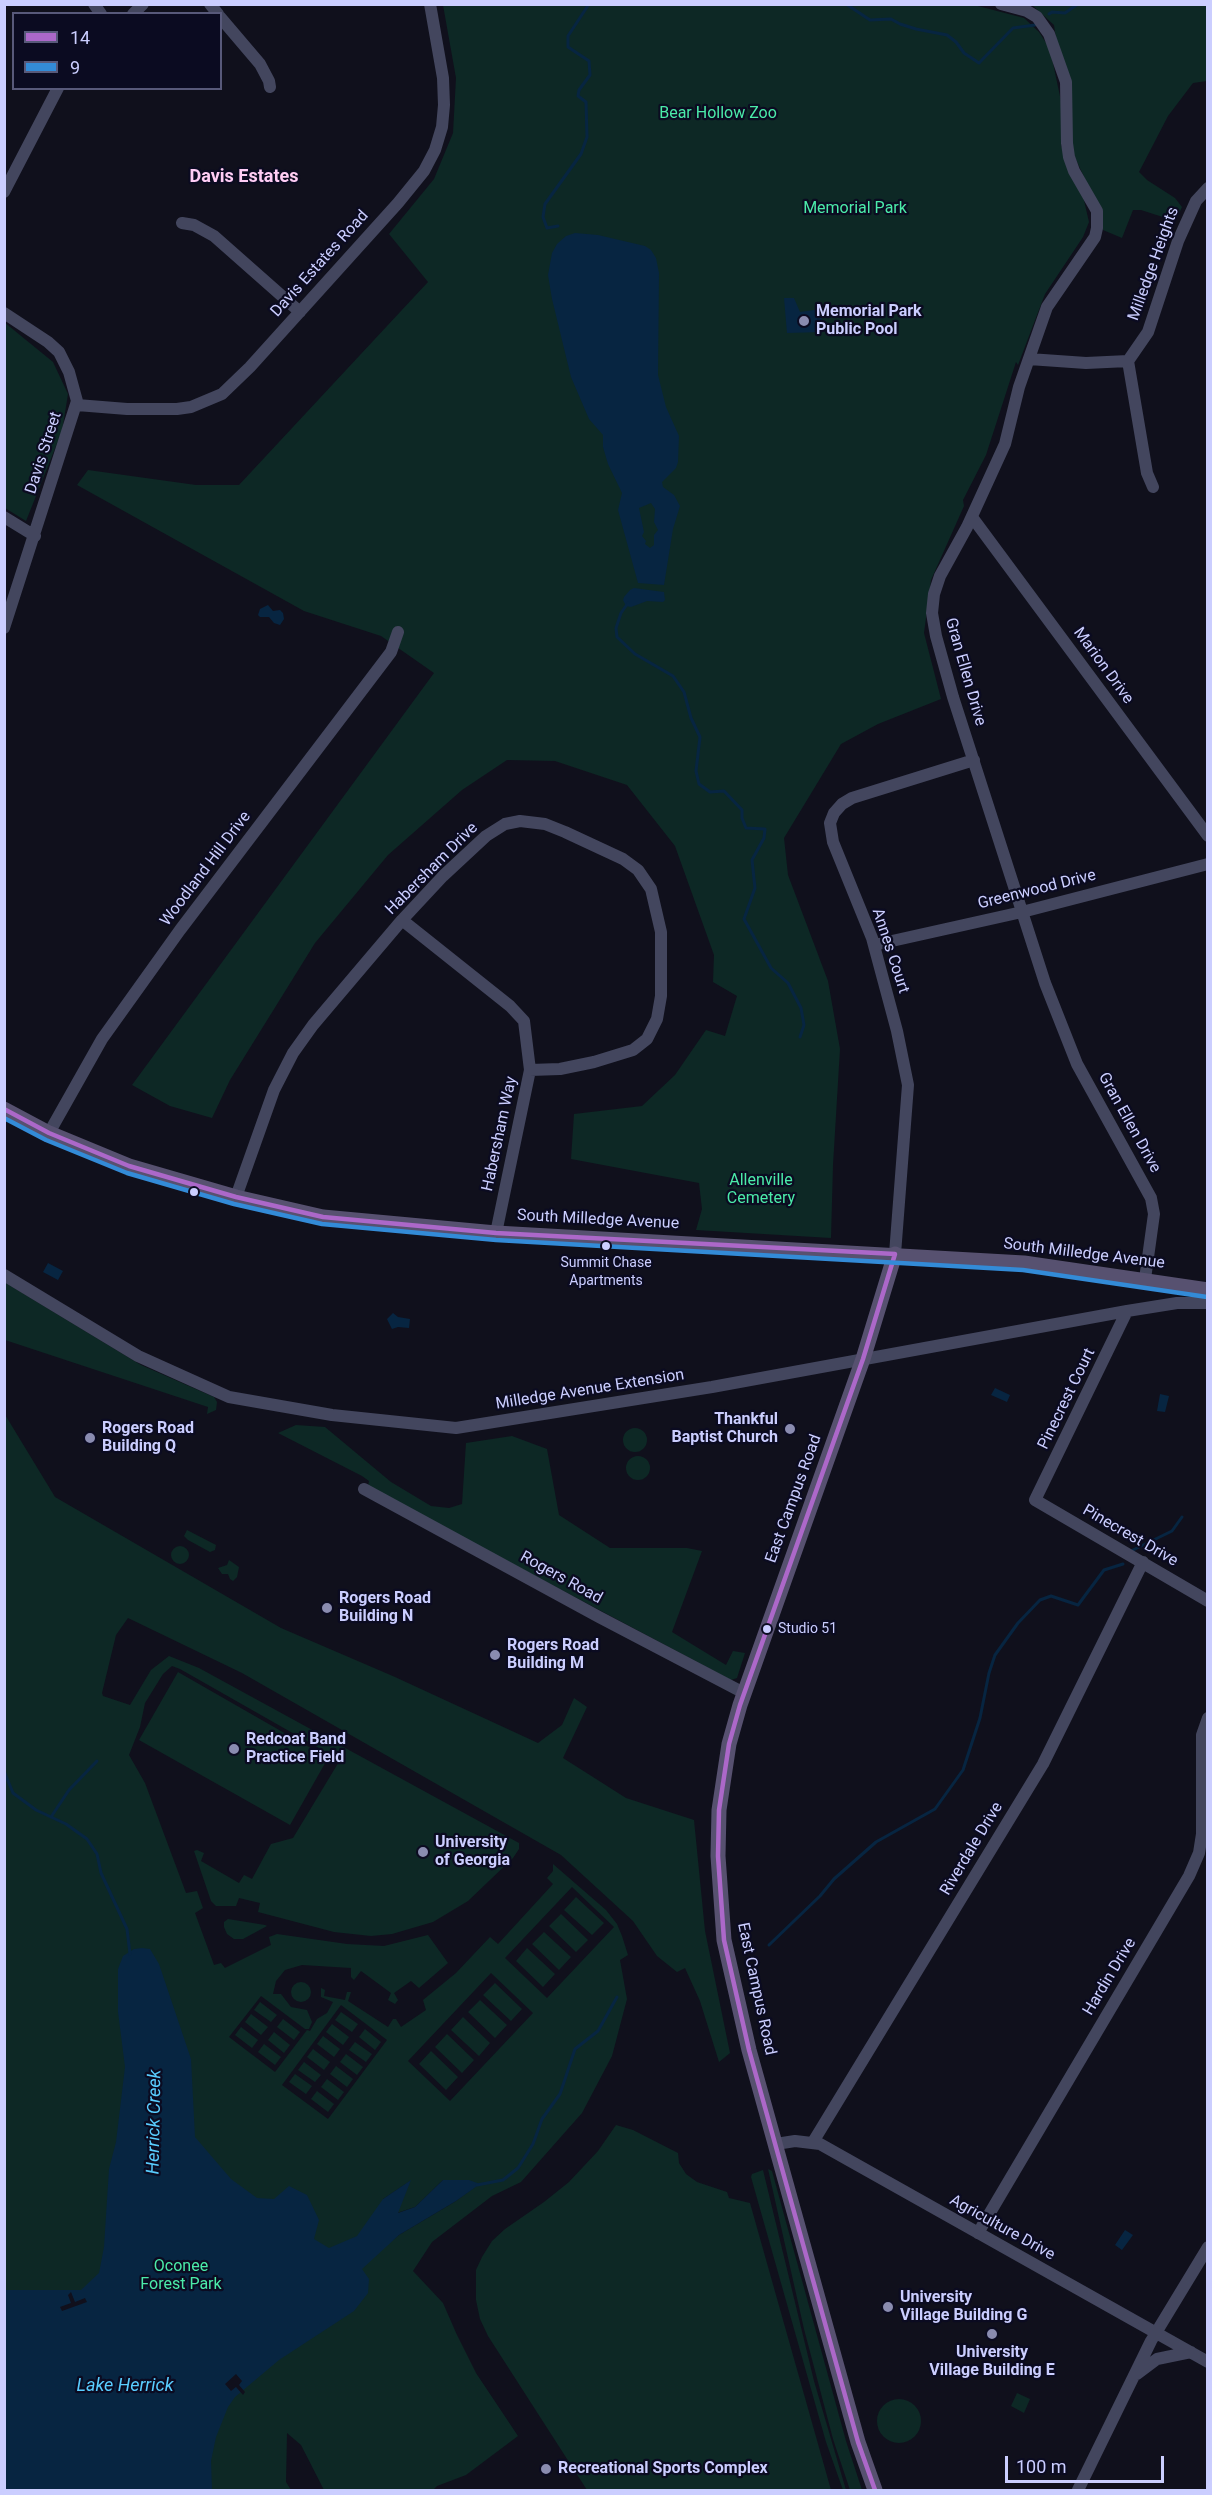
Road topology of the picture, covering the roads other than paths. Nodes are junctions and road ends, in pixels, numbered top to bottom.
1 (430, 4) edge
2 (1001, 4) edge
3 (222, 19) edge
4 (270, 87) dead end
5 (57, 90) edge
6 (1208, 188) edge
7 (4, 192) edge
8 (182, 223) dead end
9 (300, 312) junction
10 (4, 313) edge
11 (1029, 359) junction
12 (1128, 361) junction
13 (77, 405) junction
14 (1153, 487) dead end
15 (4, 517) edge
16 (972, 517) junction
17 (35, 536) junction
18 (4, 628) edge
19 (398, 632) dead end
20 (974, 760) junction
21 (1208, 836) edge
22 (1208, 864) edge
23 (1022, 912) junction
24 (402, 920) junction
25 (874, 945) junction
26 (531, 1070) junction
27 (4, 1109) edge
28 (49, 1133) junction
29 (236, 1197) junction
30 (496, 1233) junction
31 (895, 1254) junction
32 (4, 1275) edge
33 (1145, 1279) junction
34 (1208, 1290) edge
35 (1208, 1303) edge
36 (1127, 1311) junction
37 (863, 1359) junction
38 (364, 1490) dead end
39 (1035, 1500) joint
40 (1143, 1562) junction
41 (1208, 1601) edge
42 (744, 1692) junction
43 (1208, 1718) edge
44 (813, 2142) junction
45 (776, 2144) junction
46 (978, 2233) junction
47 (1208, 2247) edge
48 (1156, 2333) junction
49 (1191, 2352) junction
50 (1208, 2362) edge
51 (1134, 2377) junction
52 (875, 2490) edge
53 (1078, 2490) edge

1 - 9 street, Davis Estates Road
2 - 11 street, Gran Ellen Drive
3 - 4 street
5 - 7 street
6 - 12 street, Milledge Heights
8 - 9 street
9 - 13 street, Davis Estates Road
10 - 13 street, Davis Street
11 - 12 street
11 - 16 street, Gran Ellen Drive
12 - 14 street
13 - 17 street, Davis Street
15 - 17 street
16 - 20 street, Gran Ellen Drive
16 - 21 street, Marion Drive
17 - 18 street, Davis Street
19 - 28 street, Woodland Hill Drive
20 - 23 street, Gran Ellen Drive
20 - 25 street, Annes Court
22 - 23 street, Greenwood Drive
23 - 25 street, Greenwood Drive
23 - 33 street, Gran Ellen Drive
24 - 26 street, Habersham Way
24 - 26 street, Habersham Drive
24 - 29 street, Habersham Drive
25 - 31 street, Annes Court
26 - 30 street, Habersham Way
27 - 28 main road, South Milledge Avenue
28 - 29 main road, South Milledge Avenue
29 - 30 main road, South Milledge Avenue
30 - 31 main road, South Milledge Avenue
31 - 33 main road, South Milledge Avenue
31 - 37 main road, East Campus Road
32 - 37 street, Milledge Avenue Extension
33 - 34 main road, South Milledge Avenue
35 - 36 street, Milledge Avenue Extension
36 - 37 street, Milledge Avenue Extension
36 - 39 street, Pinecrest Court
37 - 42 main road, East Campus Road
38 - 42 street, Rogers Road
39 - 40 street, Pinecrest Drive
40 - 41 street, Pinecrest Drive
40 - 44 street, Riverdale Drive
42 - 45 main road, East Campus Road
43 - 46 street, Hardin Drive
44 - 45 street, Agriculture Drive
44 - 46 street, Agriculture Drive
45 - 52 main road, East Campus Road
46 - 48 street, Agriculture Drive
47 - 48 street
48 - 49 street, Agriculture Drive
48 - 51 street
49 - 50 street, Agriculture Drive
49 - 51 street
51 - 53 street

